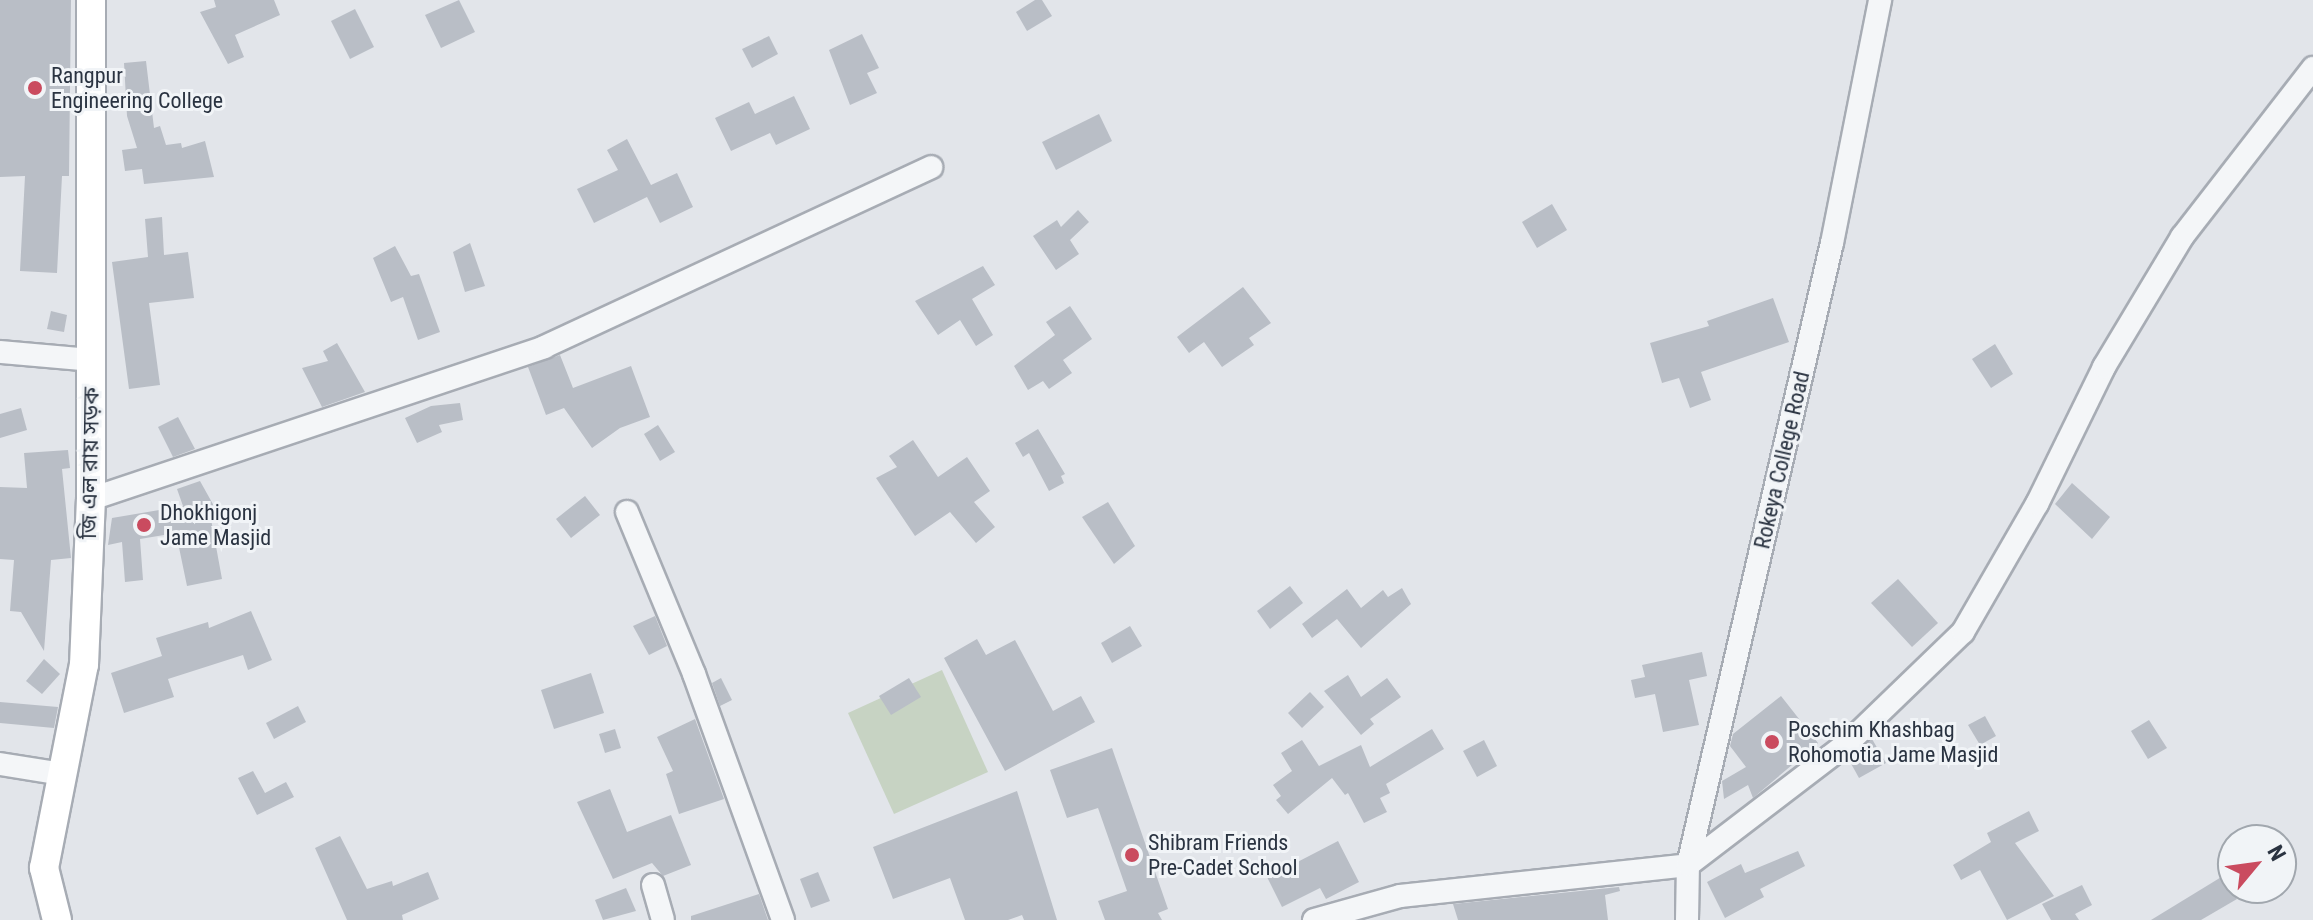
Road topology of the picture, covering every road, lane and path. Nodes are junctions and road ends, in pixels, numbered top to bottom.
1 (91, 0) edge
2 (1880, 0) edge
3 (2313, 68) edge
4 (931, 167) dead end
5 (0, 352) edge
6 (91, 360) junction
7 (91, 499) junction
8 (627, 512) dead end
9 (0, 764) edge
10 (63, 774) junction
11 (1688, 865) junction
12 (653, 885) dead end
13 (57, 920) edge
14 (663, 920) edge
15 (783, 920) edge
16 (1314, 920) edge
17 (1687, 920) edge

1 - 6 main road, জি এল রায় সড়ক
2 - 11 street, Rokeya College Road
3 - 11 street
4 - 7 street
5 - 6 street
6 - 7 main road, জি এল রায় সড়ক
7 - 10 main road, জি এল রায় সড়ক
8 - 15 street
9 - 10 street
10 - 13 main road, জি এল রায় সড়ক
11 - 16 street
11 - 17 street, Rokeya College Road
12 - 14 street

